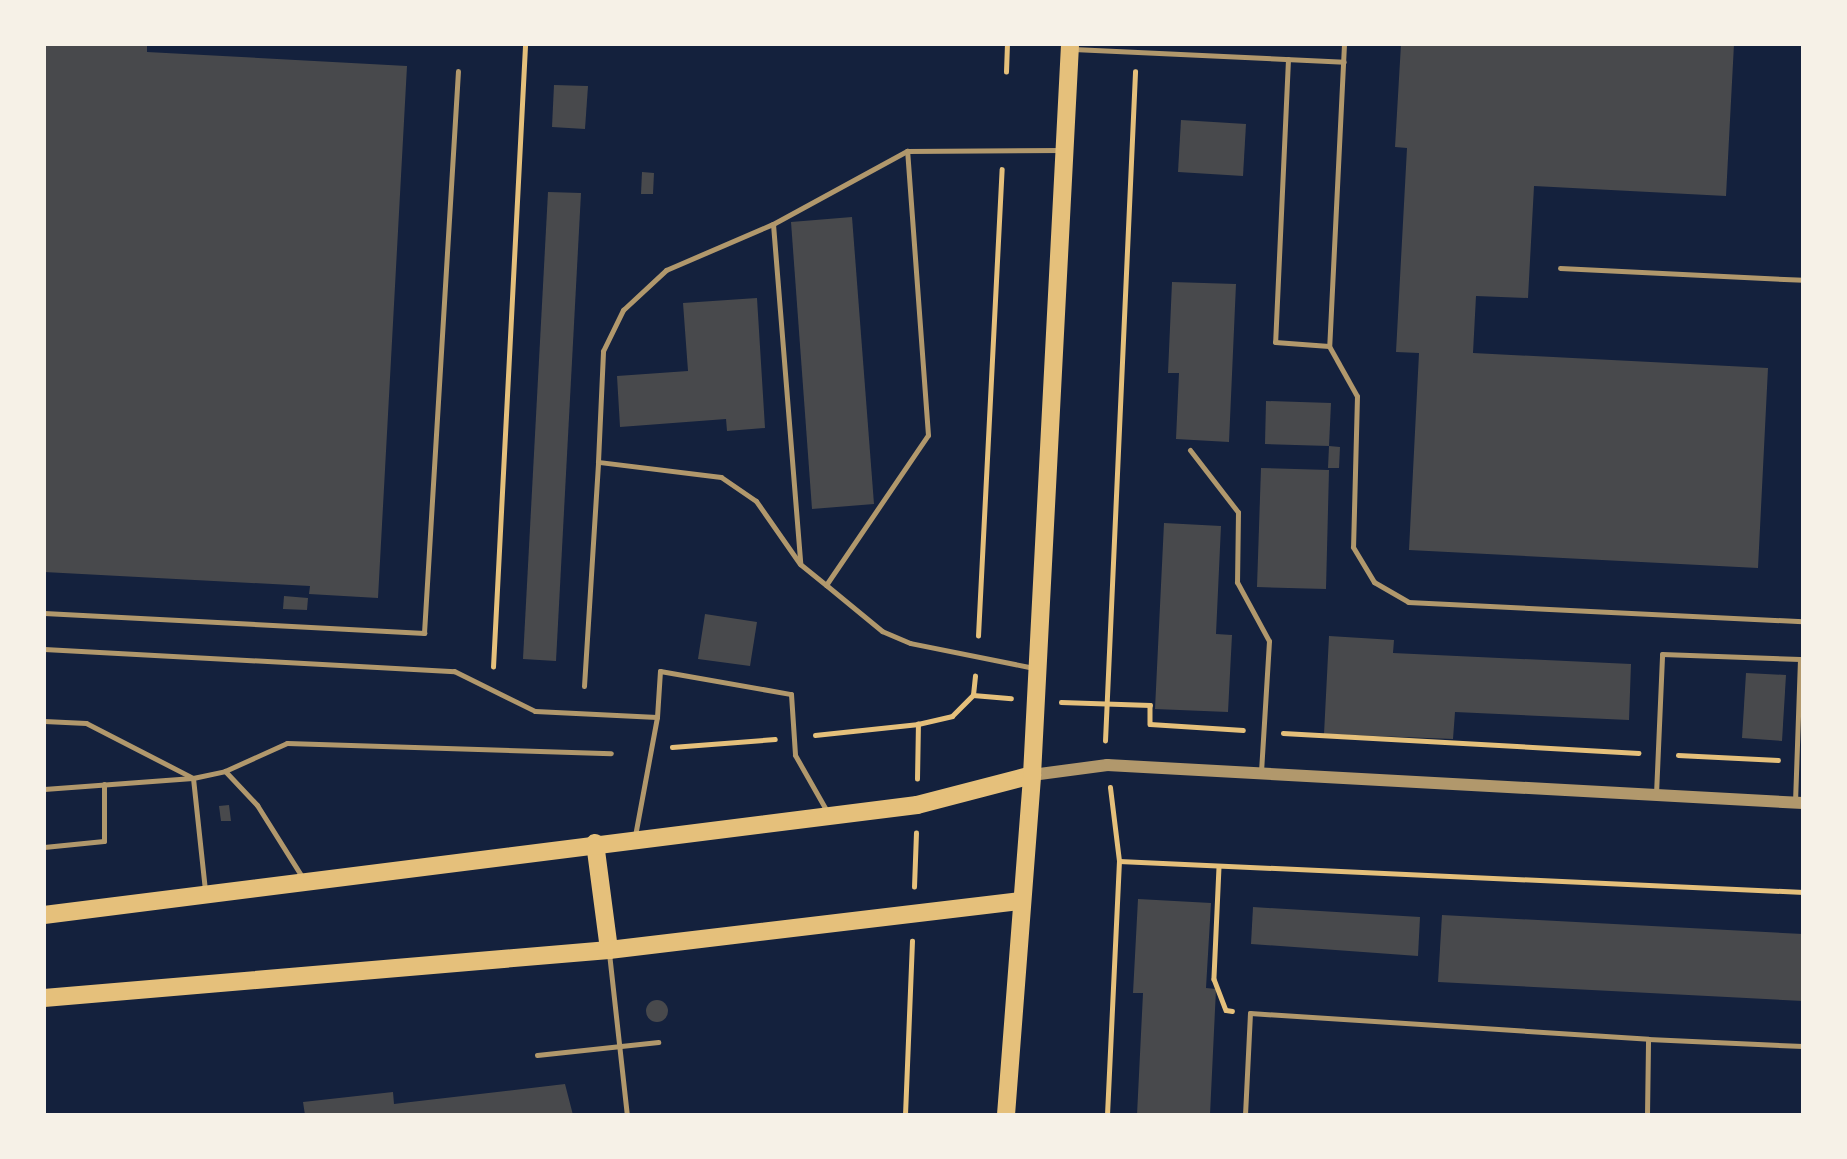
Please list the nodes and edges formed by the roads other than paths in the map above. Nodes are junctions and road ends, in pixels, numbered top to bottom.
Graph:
1 (1344, 44) edge
2 (1070, 46) edge
3 (1288, 60) junction
4 (1344, 62) junction
5 (458, 71) dead end
6 (1065, 150) junction
7 (907, 151) junction
8 (773, 224) junction
9 (1560, 268) dead end
10 (1803, 280) edge
11 (1329, 346) junction
12 (1190, 450) dead end
13 (598, 462) junction
14 (800, 564) junction
15 (826, 585) junction
16 (44, 613) edge
17 (1803, 621) edge
18 (44, 649) edge
19 (1038, 669) junction
20 (584, 686) dead end
21 (657, 717) junction
22 (44, 721) edge
23 (611, 753) dead end
24 (226, 771) junction
25 (1261, 771) junction
26 (1032, 775) junction
27 (193, 778) junction
28 (104, 784) junction
29 (44, 789) edge
30 (1656, 794) junction
31 (1799, 803) edge
32 (830, 816) junction
33 (635, 839) junction
34 (595, 843) junction
35 (44, 847) edge
36 (304, 880) junction
37 (205, 892) junction
38 (1020, 901) junction
39 (44, 915) edge
40 (609, 950) junction
41 (44, 998) edge
42 (1648, 1039) junction
43 (658, 1042) dead end
44 (620, 1046) junction
45 (1803, 1046) edge
46 (537, 1055) dead end
47 (627, 1115) edge
48 (1006, 1115) edge
49 (1245, 1115) edge
50 (1647, 1115) edge

1 - 4 lane
2 - 3 lane
2 - 6 main road
3 - 4 lane
3 - 11 lane
4 - 11 lane
5 - 16 lane
6 - 7 lane
6 - 19 main road
7 - 8 lane
7 - 15 lane
8 - 13 lane
8 - 14 lane
9 - 10 lane
11 - 17 lane
12 - 25 lane
13 - 14 lane
13 - 20 lane
14 - 15 lane
15 - 19 lane
18 - 21 lane
19 - 26 main road
21 - 32 lane
21 - 33 lane
22 - 27 lane
23 - 24 lane
24 - 27 lane
24 - 36 lane
25 - 26 street
25 - 30 street
26 - 32 main road
26 - 38 main road
27 - 28 lane
27 - 37 lane
28 - 29 lane
28 - 35 lane
30 - 31 street
30 - 31 lane
32 - 33 main road
33 - 34 main road
34 - 36 main road
34 - 40 main road
36 - 37 main road
37 - 39 main road
38 - 40 main road
38 - 48 main road
40 - 41 main road
40 - 44 lane
42 - 45 lane
42 - 49 lane
42 - 50 lane
43 - 44 lane
44 - 46 lane
44 - 47 lane

